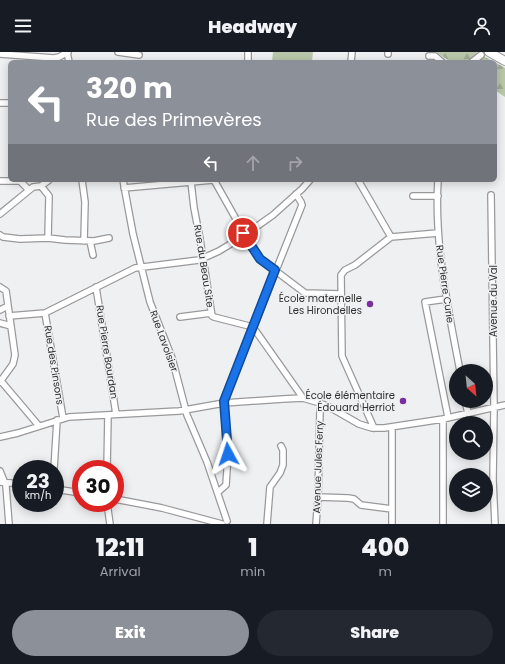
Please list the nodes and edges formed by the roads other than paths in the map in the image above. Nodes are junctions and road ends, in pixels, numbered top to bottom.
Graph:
1 (68, 52) edge
2 (118, 52) edge
3 (0, 54) edge
4 (140, 54) edge
5 (485, 54) edge
6 (429, 56) dead end
7 (440, 60) edge
8 (475, 60) edge
9 (505, 61) edge
10 (21, 182) edge
11 (46, 182) edge
12 (82, 182) edge
13 (123, 182) edge
14 (191, 182) joint
15 (214, 182) edge
16 (308, 182) edge
17 (359, 182) edge
18 (438, 182) edge
19 (41, 186) junction
20 (124, 188) junction
21 (28, 190) junction
22 (296, 194) junction
23 (491, 195) dead end
24 (413, 196) dead end
25 (438, 196) junction
26 (0, 214) edge
27 (438, 233) junction
28 (0, 235) edge
29 (244, 235) junction
30 (391, 237) junction
31 (48, 238) junction
32 (109, 238) dead end
33 (87, 241) junction
34 (93, 255) dead end
35 (203, 258) junction
36 (141, 267) junction
37 (275, 270) junction
38 (0, 287) edge
39 (96, 289) junction
40 (341, 294) junction
41 (446, 299) junction
42 (8, 306) junction
43 (0, 310) edge
44 (45, 313) junction
45 (211, 313) junction
46 (9, 316) junction
47 (180, 317) dead end
48 (0, 323) edge
49 (11, 326) junction
50 (253, 327) junction
51 (459, 364) edge
52 (1, 382) edge
53 (303, 398) junction
54 (224, 403) junction
55 (505, 404) edge
56 (494, 407) junction
57 (467, 408) edge
58 (185, 410) junction
59 (320, 410) dead end
60 (468, 413) junction
61 (108, 414) junction
62 (116, 414) junction
63 (445, 418) junction
64 (60, 419) junction
65 (39, 426) junction
66 (374, 428) junction
67 (392, 428) junction
68 (0, 437) edge
69 (281, 446) dead end
70 (55, 460) edge
71 (107, 460) edge
72 (0, 470) edge
73 (2, 482) edge
74 (12, 483) edge
75 (218, 492) junction
76 (318, 497) junction
77 (124, 501) edge
78 (392, 509) junction
79 (108, 512) edge
80 (225, 523) edge
81 (9, 524) edge
82 (110, 524) edge
83 (267, 524) edge
84 (316, 524) edge
85 (392, 524) edge
86 (443, 524) edge
87 (495, 524) edge

1 - 3 street
2 - 4 street
5 - 8 street
5 - 9 highway
6 - 7 street
10 - 21 street
11 - 19 street
12 - 33 street
13 - 20 street, Rue Lavoisier
14 - 20 street
14 - 35 street, Rue du Beau Site
15 - 29 street
16 - 22 street
17 - 30 street
18 - 25 street, Rue Pierre Curie
19 - 21 street
19 - 31 street
20 - 36 street, Rue Lavoisier
21 - 26 street
22 - 29 street
22 - 37 street
23 - 56 street, Avenue du Val
24 - 25 street
25 - 27 street, Rue Pierre Curie
27 - 30 street
27 - 41 street, Rue Pierre Curie
28 - 31 street
29 - 35 street
29 - 37 street
30 - 40 street
31 - 33 street
32 - 33 street
33 - 34 street
35 - 36 street
35 - 45 street, Rue du Beau Site
36 - 39 street
36 - 58 street, Rue Lavoisier
37 - 40 street
37 - 50 street
38 - 42 street
39 - 44 street
39 - 62 street, Rue Pierre Bourdan
40 - 66 street
41 - 51 street, Rue Pierre Curie
41 - 63 street
42 - 43 street
42 - 46 street
44 - 46 street
44 - 64 street, Rue des Pinsons
45 - 47 street
45 - 50 street, Rue du Beau Site
46 - 49 street
48 - 49 street
49 - 52 street
50 - 53 street
50 - 54 street
52 - 65 street
53 - 54 street
53 - 66 street
54 - 58 street
54 - 75 street
55 - 56 street
56 - 60 street
56 - 87 street, Avenue du Val
57 - 60 street
58 - 62 street
58 - 75 street, Rue Lavoisier
59 - 76 street, Avenue Jules Ferry
60 - 63 street
61 - 62 street
61 - 64 street
61 - 71 street
63 - 67 street
63 - 86 street
64 - 65 street
64 - 70 street, Rue des Pinsons
65 - 68 street
66 - 67 street
67 - 78 street
69 - 83 street
72 - 73 street
73 - 74 street
73 - 81 street
75 - 80 street, Rue Lavoisier
76 - 78 street
76 - 84 street, Avenue Jules Ferry
77 - 80 street
78 - 85 street
79 - 82 street

